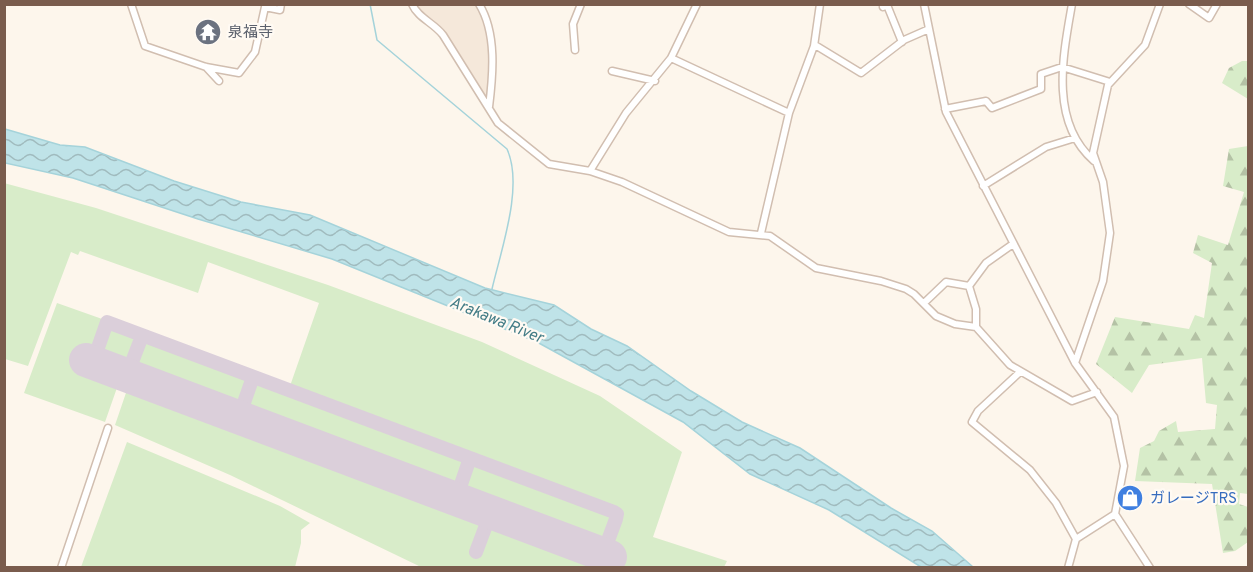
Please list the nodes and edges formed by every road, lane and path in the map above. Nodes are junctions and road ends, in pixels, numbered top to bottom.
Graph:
1 (131, 4) edge
2 (281, 4) edge
3 (412, 4) edge
4 (479, 4) edge
5 (580, 4) edge
6 (697, 4) edge
7 (820, 4) edge
8 (924, 4) edge
9 (1072, 4) edge
10 (1161, 4) edge
11 (1189, 4) edge
12 (1217, 4) edge
13 (883, 7) dead end
14 (929, 29) junction
15 (902, 42) junction
16 (814, 45) junction
17 (575, 50) dead end
18 (671, 58) junction
19 (206, 67) junction
20 (1062, 68) junction
21 (612, 71) dead end
22 (219, 81) dead end
23 (655, 81) junction
24 (1110, 82) junction
25 (489, 108) junction
26 (945, 109) junction
27 (789, 113) junction
28 (1076, 138) junction
29 (1094, 161) junction
30 (590, 171) junction
31 (983, 186) junction
32 (760, 233) junction
33 (1013, 244) junction
34 (969, 286) junction
35 (924, 303) junction
36 (976, 327) junction
37 (1075, 363) junction
38 (1020, 372) junction
39 (1097, 392) junction
40 (108, 428) dead end
41 (1115, 514) junction
42 (1076, 539) junction
43 (61, 567) edge
44 (1068, 567) edge
45 (1150, 567) edge

1 - 19 street
2 - 19 street
3 - 25 street
4 - 25 street
5 - 17 street
6 - 18 street
7 - 16 street
8 - 14 street
9 - 20 street
10 - 24 street
11 - 12 street
13 - 15 street
14 - 15 street
14 - 26 street
15 - 16 street
16 - 27 street
18 - 23 street
18 - 27 street
19 - 22 street
20 - 24 street
20 - 26 street
20 - 28 street
21 - 23 street
23 - 30 street
24 - 29 street
25 - 30 street
26 - 31 street
27 - 32 street
28 - 29 street
28 - 31 street
29 - 37 street
30 - 32 street
31 - 33 street
32 - 35 street
33 - 34 street
33 - 37 street
34 - 35 street
34 - 36 street
35 - 36 street
36 - 38 street
37 - 39 street
38 - 39 street
38 - 42 street
39 - 41 street
40 - 43 street
41 - 42 street
41 - 45 street
42 - 44 street

